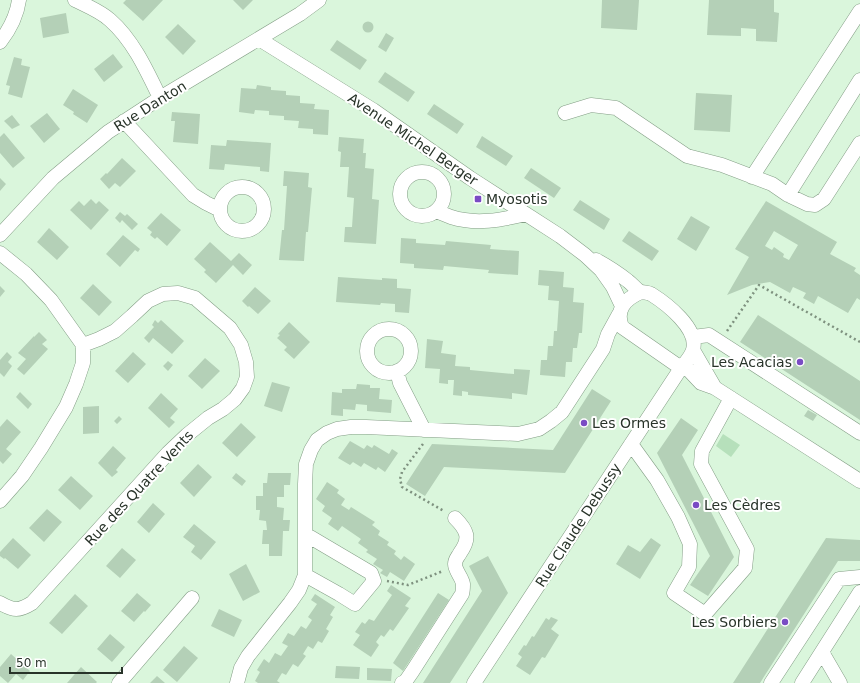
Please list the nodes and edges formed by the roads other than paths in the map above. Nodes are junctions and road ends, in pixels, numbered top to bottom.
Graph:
1 (19, 0) edge
2 (75, 0) edge
3 (319, 0) edge
4 (860, 11) edge
5 (258, 39) junction
6 (0, 42) edge
7 (860, 80) edge
8 (160, 98) junction
9 (565, 113) dead end
10 (124, 121) junction
11 (860, 144) edge
12 (752, 177) junction
13 (788, 194) junction
14 (220, 210) dead end
15 (436, 211) dead end
16 (526, 214) junction
17 (0, 235) edge
18 (0, 253) edge
19 (585, 255) junction
20 (641, 292) junction
21 (621, 310) junction
22 (630, 333) junction
23 (693, 343) junction
24 (83, 345) junction
25 (603, 349) junction
26 (682, 366) junction
27 (397, 371) dead end
28 (715, 388) junction
29 (731, 398) junction
30 (429, 430) junction
31 (860, 433) edge
32 (631, 444) junction
33 (860, 481) edge
34 (0, 502) edge
35 (455, 518) road end
36 (305, 534) junction
37 (304, 575) junction
38 (860, 577) edge
39 (860, 592) edge
40 (192, 598) dead end
41 (0, 602) edge
42 (822, 652) junction
43 (119, 683) edge
44 (237, 683) edge
45 (402, 683) edge
46 (474, 683) edge
47 (771, 683) edge
48 (802, 683) edge
49 (840, 683) edge

1 - 6 street
2 - 8 street
3 - 5 street, Rue Danton
4 - 12 street
5 - 8 street, Rue Danton
5 - 16 street, Avenue Michel Berger
7 - 13 street
8 - 10 street, Rue Danton
9 - 12 street
10 - 14 street
10 - 17 street, Rue Danton
11 - 13 street
12 - 13 street
15 - 16 street
16 - 19 street, Avenue Michel Berger
18 - 24 street
19 - 20 street, Avenue Michel Berger
19 - 21 street, Avenue Michel Berger
20 - 21 street
20 - 23 street, Avenue Michel Berger
21 - 22 street, Avenue Michel Berger
21 - 25 street
22 - 25 street
22 - 26 street, Avenue Michel Berger
23 - 26 street
23 - 28 street, Avenue Michel Berger
23 - 31 street
24 - 34 street
24 - 41 street, Rue des Quatre Vents
25 - 30 street
26 - 28 street, Avenue Michel Berger
26 - 32 street, Rue Claude Debussy
27 - 30 street
28 - 29 street, Avenue Michel Berger
29 - 32 street
29 - 33 street, Avenue Michel Berger
30 - 36 street
32 - 46 street, Rue Claude Debussy
35 - 45 street
36 - 37 street
36 - 37 street
37 - 44 street
38 - 47 street
39 - 42 street
40 - 43 street
42 - 48 street
42 - 49 street

